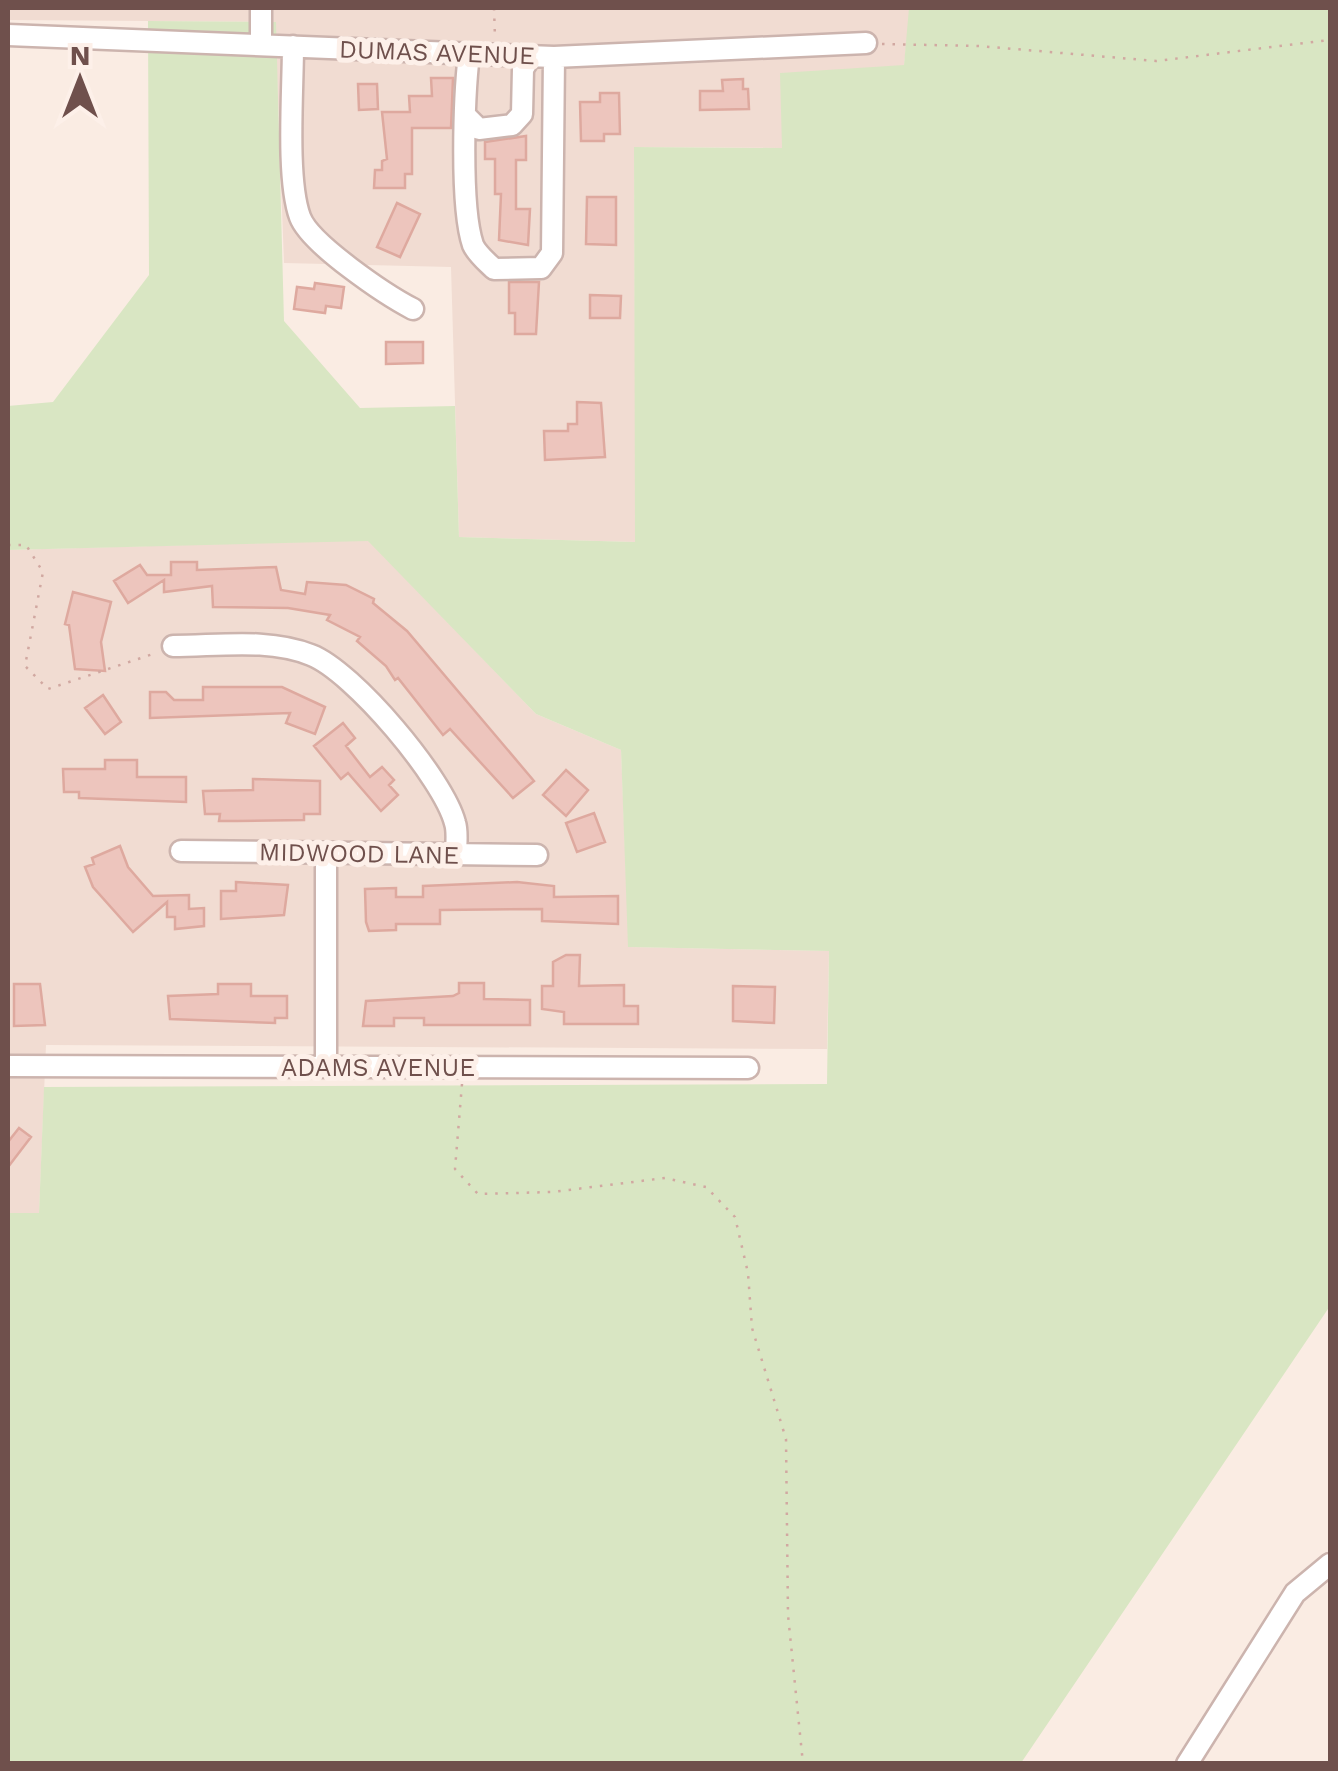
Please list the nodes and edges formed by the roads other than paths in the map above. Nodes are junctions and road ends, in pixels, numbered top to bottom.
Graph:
1 (261, 8) edge
2 (8, 35) edge
3 (866, 43) road end
4 (261, 45) junction
5 (293, 46) junction
6 (468, 54) junction
7 (530, 56) junction
8 (554, 57) junction
9 (466, 117) junction
10 (413, 309) dead end
11 (173, 646) road end
12 (181, 851) dead end
13 (326, 852) junction
14 (456, 854) junction
15 (537, 854) dead end
16 (8, 1066) edge
17 (326, 1068) junction
18 (748, 1068) dead end
19 (1330, 1564) edge
20 (1187, 1764) edge

1 - 4 street
2 - 4 street, DUMAS AVENUE
3 - 8 street, DUMAS AVENUE
4 - 5 street, DUMAS AVENUE
5 - 6 street, DUMAS AVENUE
5 - 10 street
6 - 7 street, DUMAS AVENUE
6 - 9 street
7 - 8 street, DUMAS AVENUE
7 - 9 street
8 - 9 street
11 - 14 street
12 - 13 street, MIDWOOD LANE
13 - 14 street, MIDWOOD LANE
13 - 17 street
14 - 15 street, MIDWOOD LANE
16 - 17 street, ADAMS AVENUE
17 - 18 street, ADAMS AVENUE
19 - 20 street

